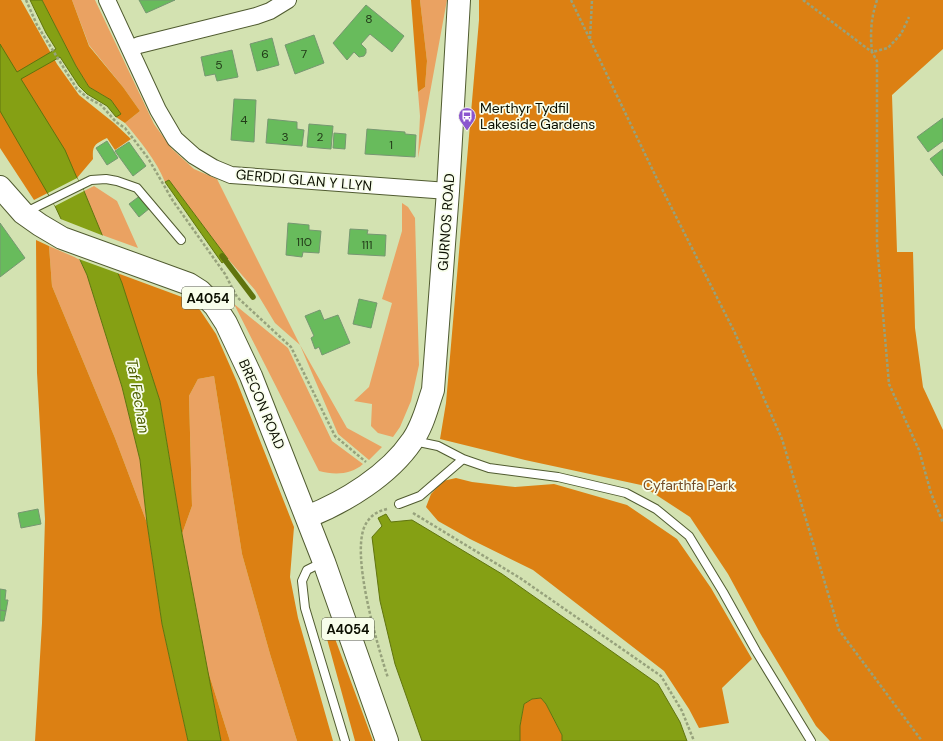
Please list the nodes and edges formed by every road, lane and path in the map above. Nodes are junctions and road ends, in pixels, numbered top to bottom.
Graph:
1 (26, 0) edge
2 (107, 0) edge
3 (288, 0) edge
4 (459, 0) edge
5 (571, 0) edge
6 (592, 0) edge
7 (803, 0) edge
8 (878, 0) edge
9 (909, 17) dead end
10 (590, 40) junction
11 (130, 49) junction
12 (872, 52) junction
13 (0, 187) edge
14 (448, 191) junction
15 (23, 213) junction
16 (181, 240) dead end
17 (413, 440) junction
18 (463, 458) junction
19 (378, 476) junction
20 (399, 504) junction
21 (307, 517) junction
22 (943, 523) edge
23 (324, 562) junction
24 (389, 681) dead end
25 (345, 741) edge
26 (387, 741) edge
27 (694, 741) edge
28 (811, 741) edge
29 (922, 741) edge

1 - 19 path
2 - 11 street, GERDDI GLAN Y LLYN
3 - 11 street
4 - 14 main road, GURNOS ROAD
5 - 10 path
6 - 10 path
7 - 12 path
8 - 12 path
9 - 12 path
10 - 29 path
11 - 14 street, GERDDI GLAN Y LLYN
12 - 22 path
13 - 15 main road, BRECON ROAD / A4054
14 - 17 main road, GURNOS ROAD
15 - 16 lane
15 - 21 main road, BRECON ROAD / A4054
17 - 18 lane
17 - 19 main road, GURNOS ROAD
18 - 20 lane
18 - 28 lane
19 - 21 main road, GURNOS ROAD
20 - 24 path
20 - 27 path
21 - 23 main road, BRECON ROAD / A4054
23 - 25 lane
23 - 26 main road, BRECON ROAD / A4054

